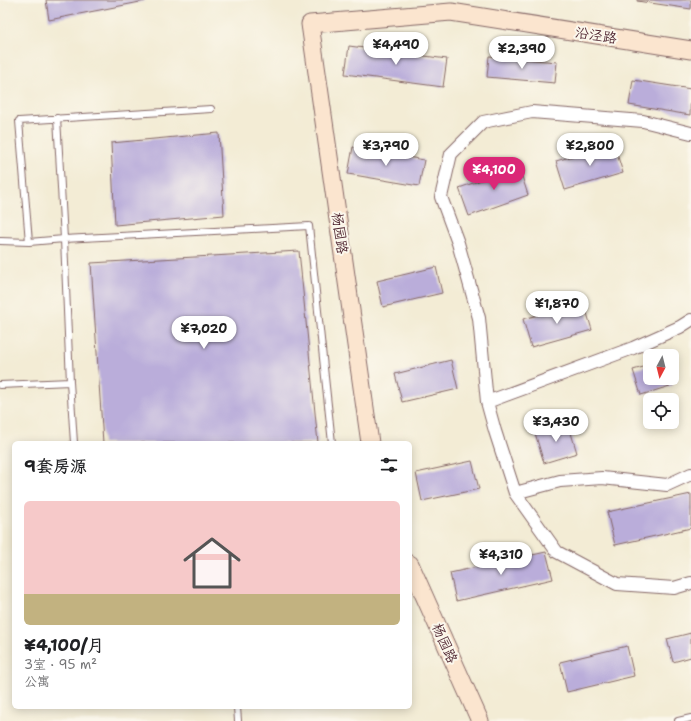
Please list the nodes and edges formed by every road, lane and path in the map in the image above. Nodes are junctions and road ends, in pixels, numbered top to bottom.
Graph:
1 (310, 24) joint
2 (691, 50) edge
3 (211, 109) dead end
4 (57, 118) junction
5 (691, 133) edge
6 (64, 239) junction
7 (0, 241) edge
8 (29, 242) junction
9 (691, 320) edge
10 (70, 382) junction
11 (0, 385) edge
12 (487, 402) junction
13 (74, 441) edge
14 (332, 441) edge
15 (370, 441) edge
16 (691, 474) edge
17 (515, 493) junction
18 (412, 568) edge
19 (691, 583) edge
20 (237, 709) edge
21 (691, 718) edge
22 (238, 721) edge
23 (480, 721) edge
24 (678, 721) edge

1 - 2 street, 沿泾路
1 - 15 street, 杨园路
3 - 4 lane
4 - 6 lane
4 - 8 lane
5 - 12 street
6 - 8 lane
6 - 10 lane
6 - 14 lane
7 - 8 lane
9 - 12 street
10 - 11 lane
10 - 13 lane
12 - 17 street
16 - 17 street
17 - 19 street
18 - 23 street, 杨园路
20 - 22 lane
21 - 24 lane

